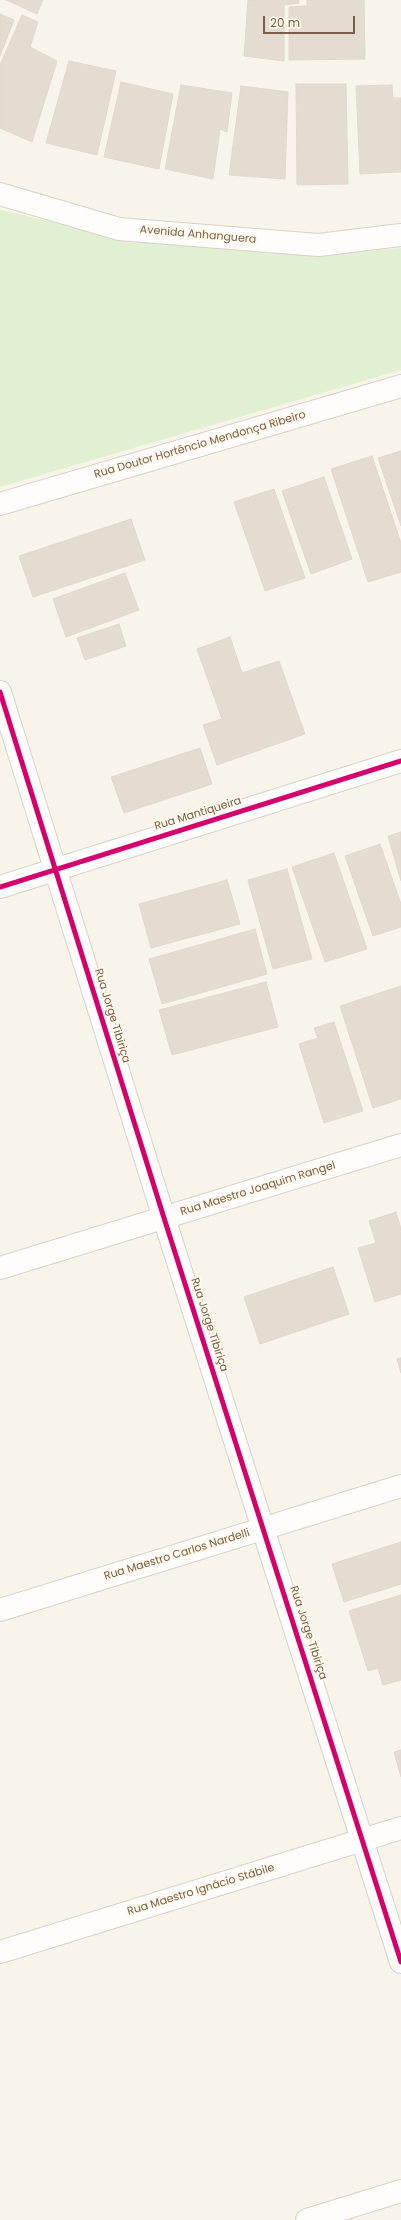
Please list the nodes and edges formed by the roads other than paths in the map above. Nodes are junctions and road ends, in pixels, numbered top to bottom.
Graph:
1 (0, 194) edge
2 (401, 235) edge
3 (401, 386) edge
4 (0, 504) edge
5 (0, 692) edge
6 (401, 761) edge
7 (56, 870) junction
8 (0, 887) edge
9 (401, 1145) edge
10 (164, 1218) junction
11 (0, 1268) edge
12 (401, 1486) edge
13 (264, 1528) junction
14 (0, 1610) edge
15 (401, 1828) edge
16 (363, 1840) junction
17 (0, 1952) edge
18 (401, 1962) edge
19 (401, 2190) edge
20 (307, 2220) edge

1 - 2 street, Avenida Anhanguera
3 - 4 street, Rua Doutor Hortêncio Mendonça Ribeiro
5 - 7 street, Rua Jorge Tibiriça
6 - 7 street, Rua Mantiqueira
7 - 8 street, Rua Mantiqueira
7 - 10 street, Rua Jorge Tibiriça
9 - 10 street, Rua Maestro Joaquim Rangel
10 - 11 street, Rua Maestro Joaquim Rangel
10 - 13 street, Rua Jorge Tibiriça
12 - 13 street, Rua Maestro Carlos Nardelli
13 - 14 street, Rua Maestro Carlos Nardelli
13 - 16 street, Rua Jorge Tibiriça
15 - 16 street, Rua Maestro Ignácio Stábile
16 - 17 street, Rua Maestro Ignácio Stábile
16 - 18 street, Rua Jorge Tibiriça
19 - 20 street

